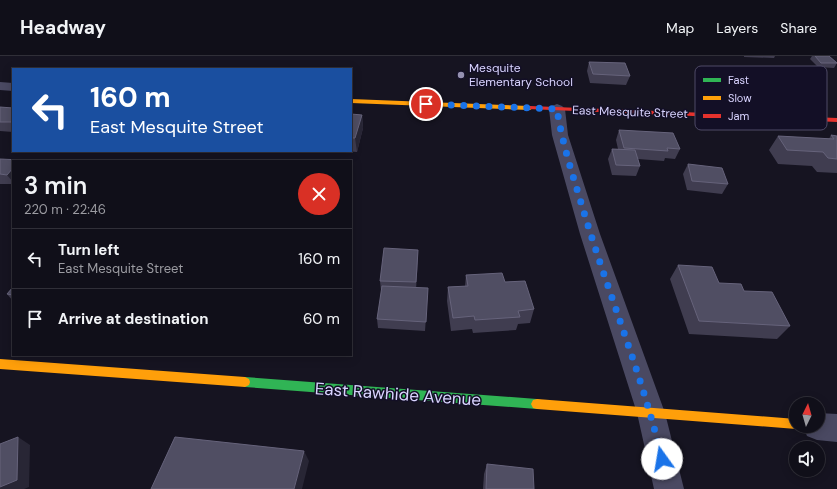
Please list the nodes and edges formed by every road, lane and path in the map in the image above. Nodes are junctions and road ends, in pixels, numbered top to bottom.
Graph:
1 (0, 86) edge
2 (12, 87) edge
3 (352, 100) edge
4 (557, 109) junction
5 (695, 114) edge
6 (827, 120) edge
7 (837, 120) edge
8 (0, 364) edge
9 (651, 413) junction
10 (789, 423) edge
11 (825, 427) edge
12 (837, 428) edge
13 (669, 489) edge

1 - 2 street
3 - 4 street, East Mesquite Street
4 - 5 street, East Mesquite Street
4 - 9 street
6 - 7 street, East Mesquite Street
8 - 9 street, East Rawhide Avenue
9 - 10 street, East Rawhide Avenue
9 - 13 street
11 - 12 street

